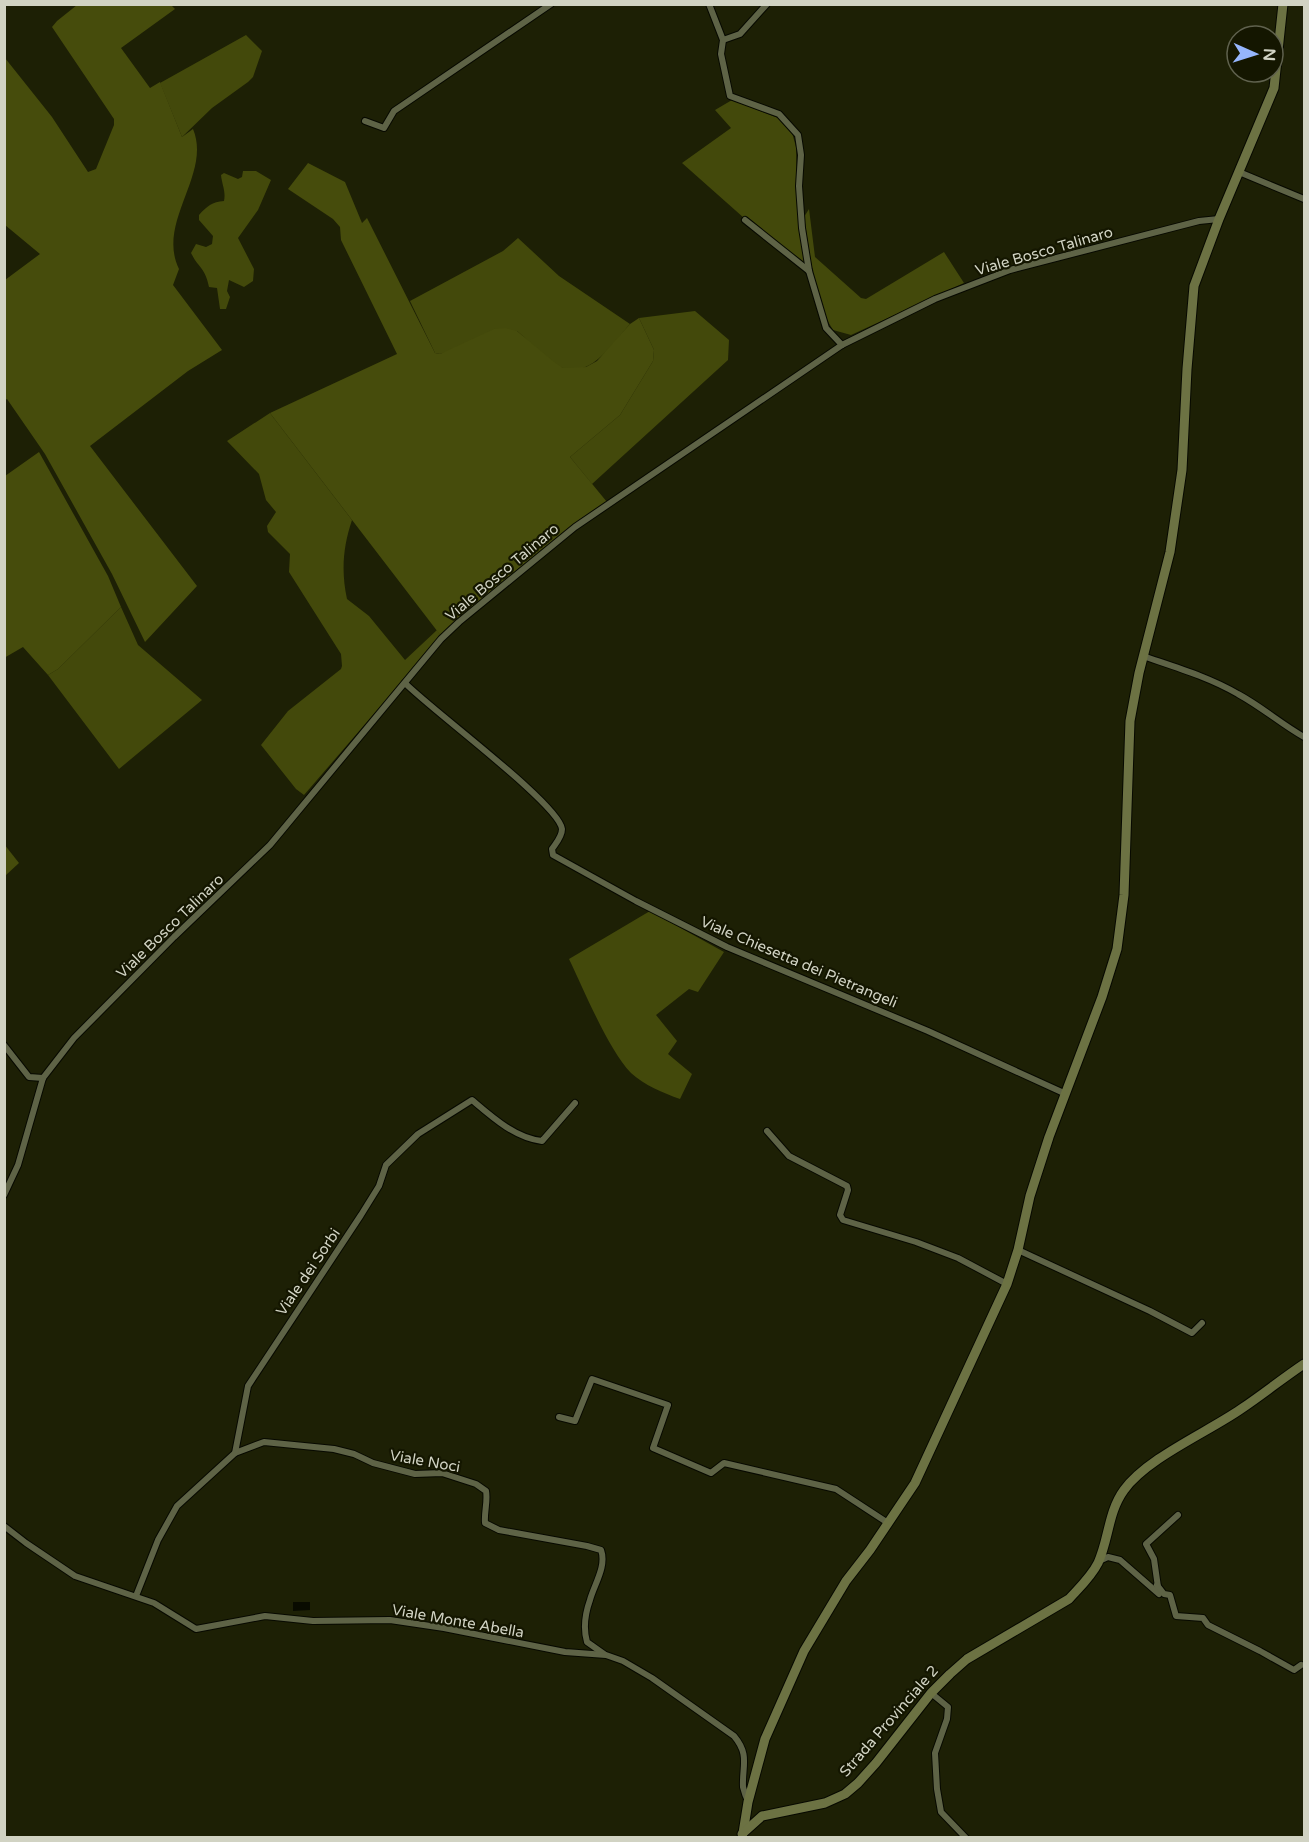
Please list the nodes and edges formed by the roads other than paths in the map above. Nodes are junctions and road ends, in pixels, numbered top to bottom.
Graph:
1 (550, 4) edge
2 (709, 4) edge
3 (767, 4) edge
4 (1283, 4) edge
5 (723, 40) junction
6 (365, 121) dead end
7 (1239, 172) junction
8 (1305, 199) edge
9 (1219, 219) junction
10 (745, 220) dead end
11 (810, 271) junction
12 (842, 345) junction
13 (1143, 656) junction
14 (405, 683) junction
15 (1305, 737) edge
16 (4, 1045) edge
17 (43, 1078) junction
18 (1066, 1094) junction
19 (575, 1102) dead end
20 (767, 1131) dead end
21 (4, 1195) edge
22 (1018, 1250) junction
23 (1007, 1284) junction
24 (1202, 1323) dead end
25 (1305, 1364) edge
26 (559, 1418) dead end
27 (235, 1453) junction
28 (1178, 1515) dead end
29 (888, 1523) junction
30 (4, 1526) edge
31 (1098, 1562) junction
32 (1157, 1586) junction
33 (136, 1596) junction
34 (606, 1655) junction
35 (1301, 1665) dead end
36 (931, 1693) junction
37 (748, 1802) junction
38 (742, 1836) edge
39 (966, 1838) edge

1 - 6 street
2 - 5 street
3 - 5 street
4 - 7 main road
5 - 11 street
7 - 8 street
7 - 9 main road
9 - 12 street, Viale Bosco Talinaro
9 - 13 main road
10 - 11 street
11 - 12 street
12 - 14 street, Viale Bosco Talinaro
13 - 15 street
13 - 18 main road
14 - 17 street, Viale Bosco Talinaro
14 - 18 street, Viale Chiesetta dei Pietrangeli
16 - 17 street
17 - 21 street, Viale Bosco Talinaro
18 - 22 main road
19 - 27 street, Viale dei Sorbi
20 - 23 street
22 - 23 main road
22 - 24 street
23 - 29 main road
25 - 31 main road, Strada Provinciale 2
26 - 29 street
27 - 33 street
27 - 34 street, Viale Noci
28 - 32 street
29 - 37 main road
30 - 33 street, Viale Monte Abella
31 - 32 street
31 - 36 main road, Strada Provinciale 2
32 - 35 street
33 - 34 street, Viale Monte Abella
34 - 37 street, Viale Monte Abella
36 - 38 main road, Strada Provinciale 2
36 - 39 street
37 - 38 main road

